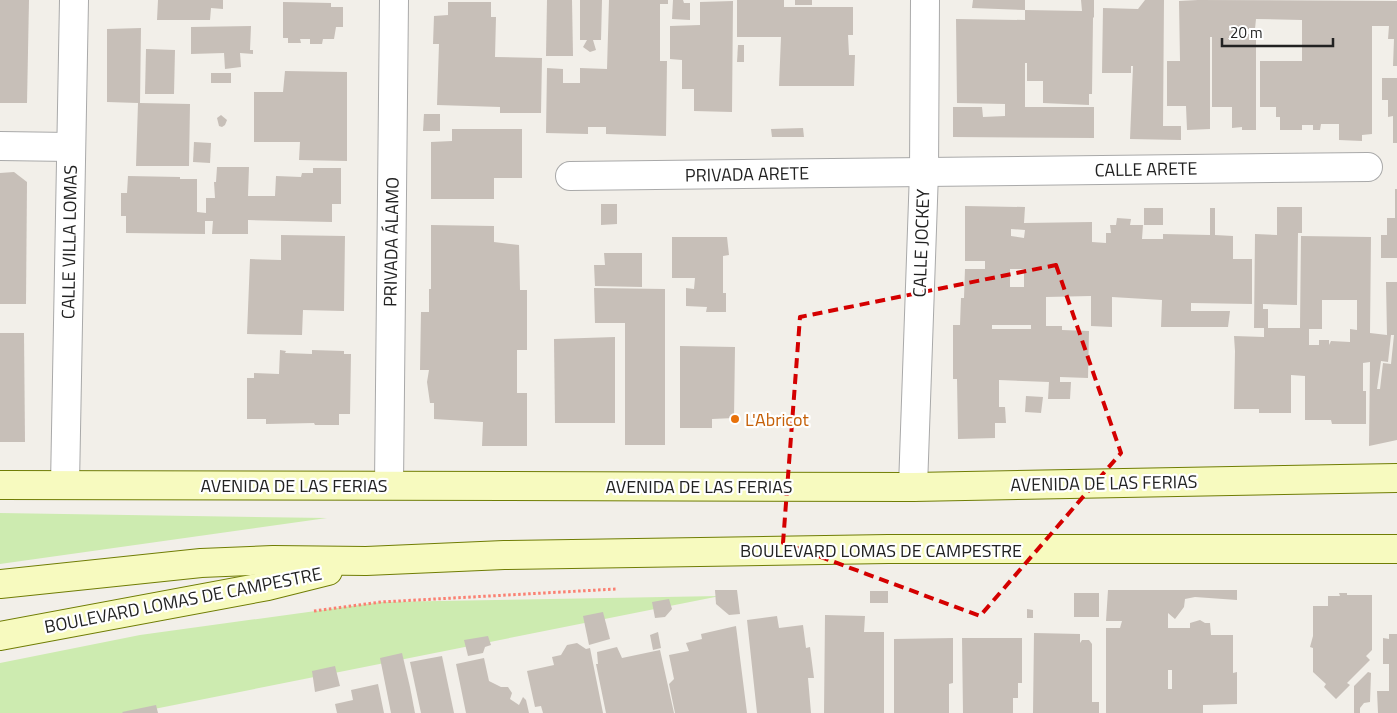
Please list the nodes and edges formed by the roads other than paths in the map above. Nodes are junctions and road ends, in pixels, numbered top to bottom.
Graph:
1 (74, 0) edge
2 (394, 0) edge
3 (925, 0) edge
4 (0, 146) edge
5 (70, 147) junction
6 (1368, 167) dead end
7 (924, 172) junction
8 (570, 176) dead end
9 (1397, 478) edge
10 (0, 485) edge
11 (65, 485) junction
12 (389, 485) junction
13 (914, 487) junction
14 (1397, 549) edge
15 (366, 562) junction
16 (0, 584) edge
17 (0, 636) edge

1 - 5 street, CALLE VILLA LOMAS
2 - 12 street, PRIVADA ÁLAMO
3 - 7 street, CALLE JOCKEY
4 - 5 street
5 - 11 street, CALLE VILLA LOMAS
6 - 7 street, CALLE ARETE
7 - 8 street, PRIVADA ARETE
7 - 13 street, CALLE JOCKEY
9 - 13 main road, AVENIDA DE LAS FERIAS
10 - 11 main road, AVENIDA DE LAS FERIAS
11 - 12 main road, AVENIDA DE LAS FERIAS
12 - 13 main road, AVENIDA DE LAS FERIAS
14 - 15 main road, BOULEVARD LOMAS DE CAMPESTRE
15 - 16 main road, BOULEVARD LOMAS DE CAMPESTRE
15 - 17 main road, BOULEVARD LOMAS DE CAMPESTRE

